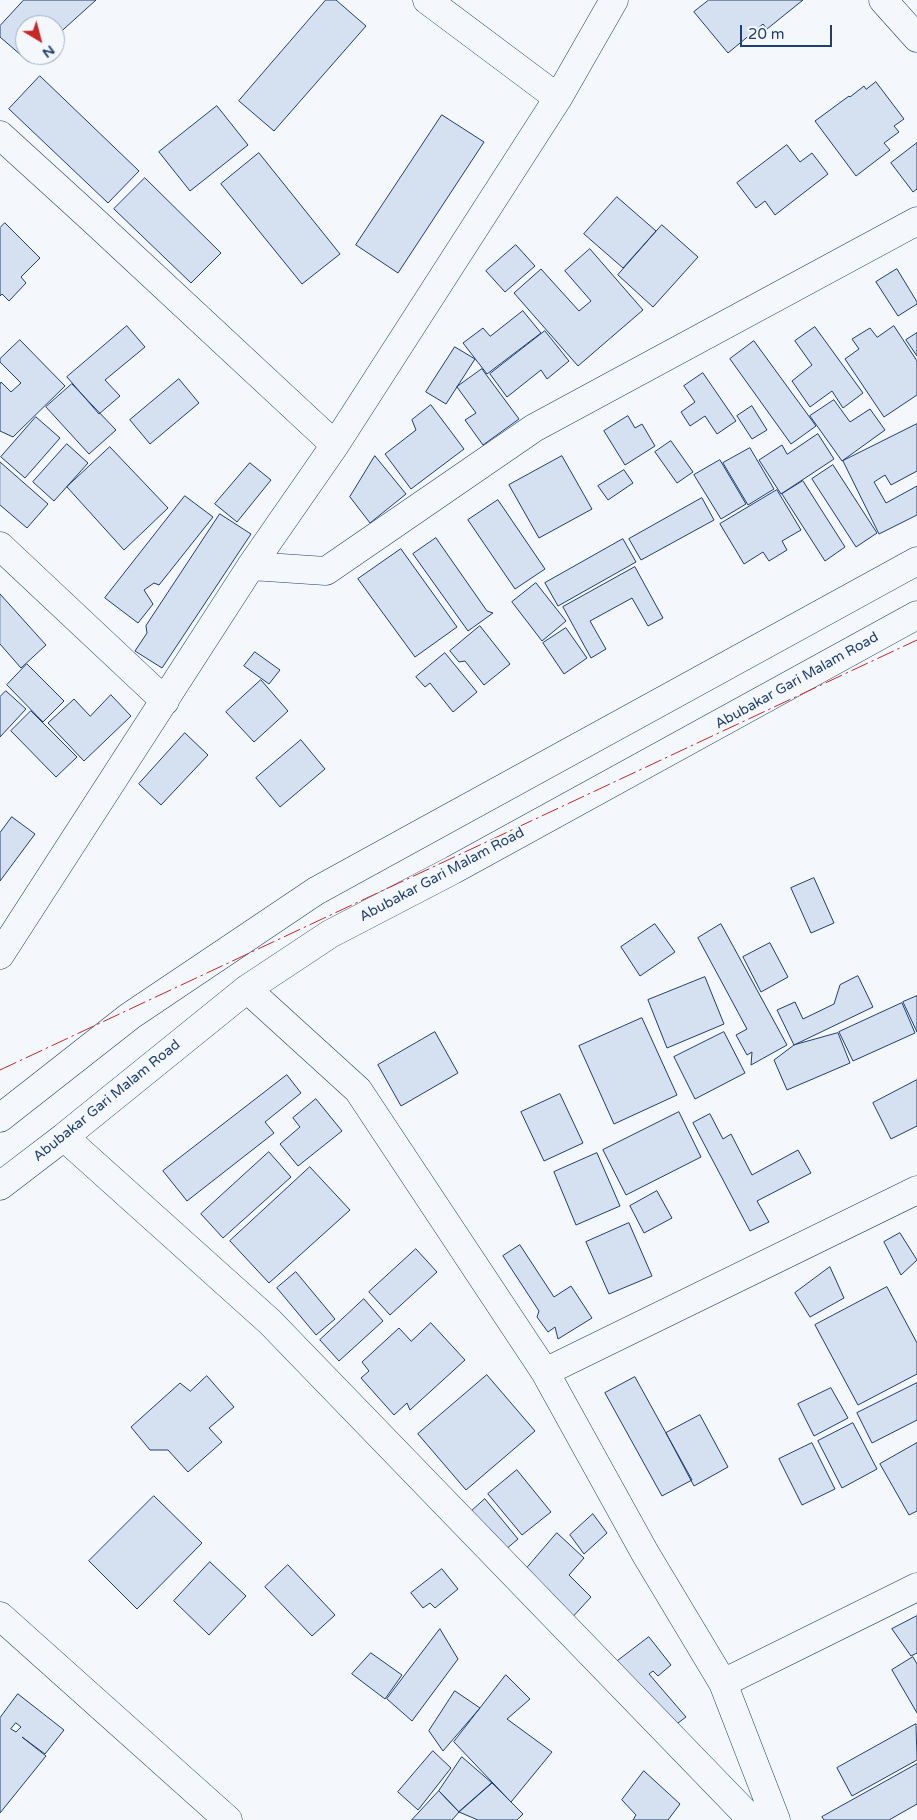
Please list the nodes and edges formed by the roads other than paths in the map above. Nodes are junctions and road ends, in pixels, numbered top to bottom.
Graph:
1 (427, 0) edge
2 (614, 0) edge
3 (883, 0) edge
4 (917, 38) edge
5 (558, 98) junction
6 (0, 135) edge
7 (917, 221) edge
8 (335, 445) junction
9 (0, 546) edge
10 (917, 561) edge
11 (251, 566) junction
12 (917, 615) edge
13 (165, 701) junction
14 (0, 955) edge
15 (247, 989) junction
16 (0, 1118) edge
17 (64, 1137) junction
18 (0, 1186) edge
19 (917, 1190) edge
20 (545, 1372) junction
21 (917, 1587) edge
22 (0, 1616) edge
23 (723, 1683) junction
24 (228, 1820) edge
25 (752, 1820) edge
26 (776, 1820) edge

1 - 5 street
2 - 5 street
3 - 4 street
5 - 8 street
6 - 8 street
7 - 11 street
8 - 11 street
9 - 13 street
10 - 16 street
11 - 13 street
12 - 15 street, Abubakar Gari Malam Road
13 - 14 street
15 - 17 street, Abubakar Gari Malam Road
15 - 20 street
17 - 18 street, Abubakar Gari Malam Road
17 - 25 street
19 - 20 street
20 - 23 street
21 - 23 street
22 - 24 street
23 - 26 street

